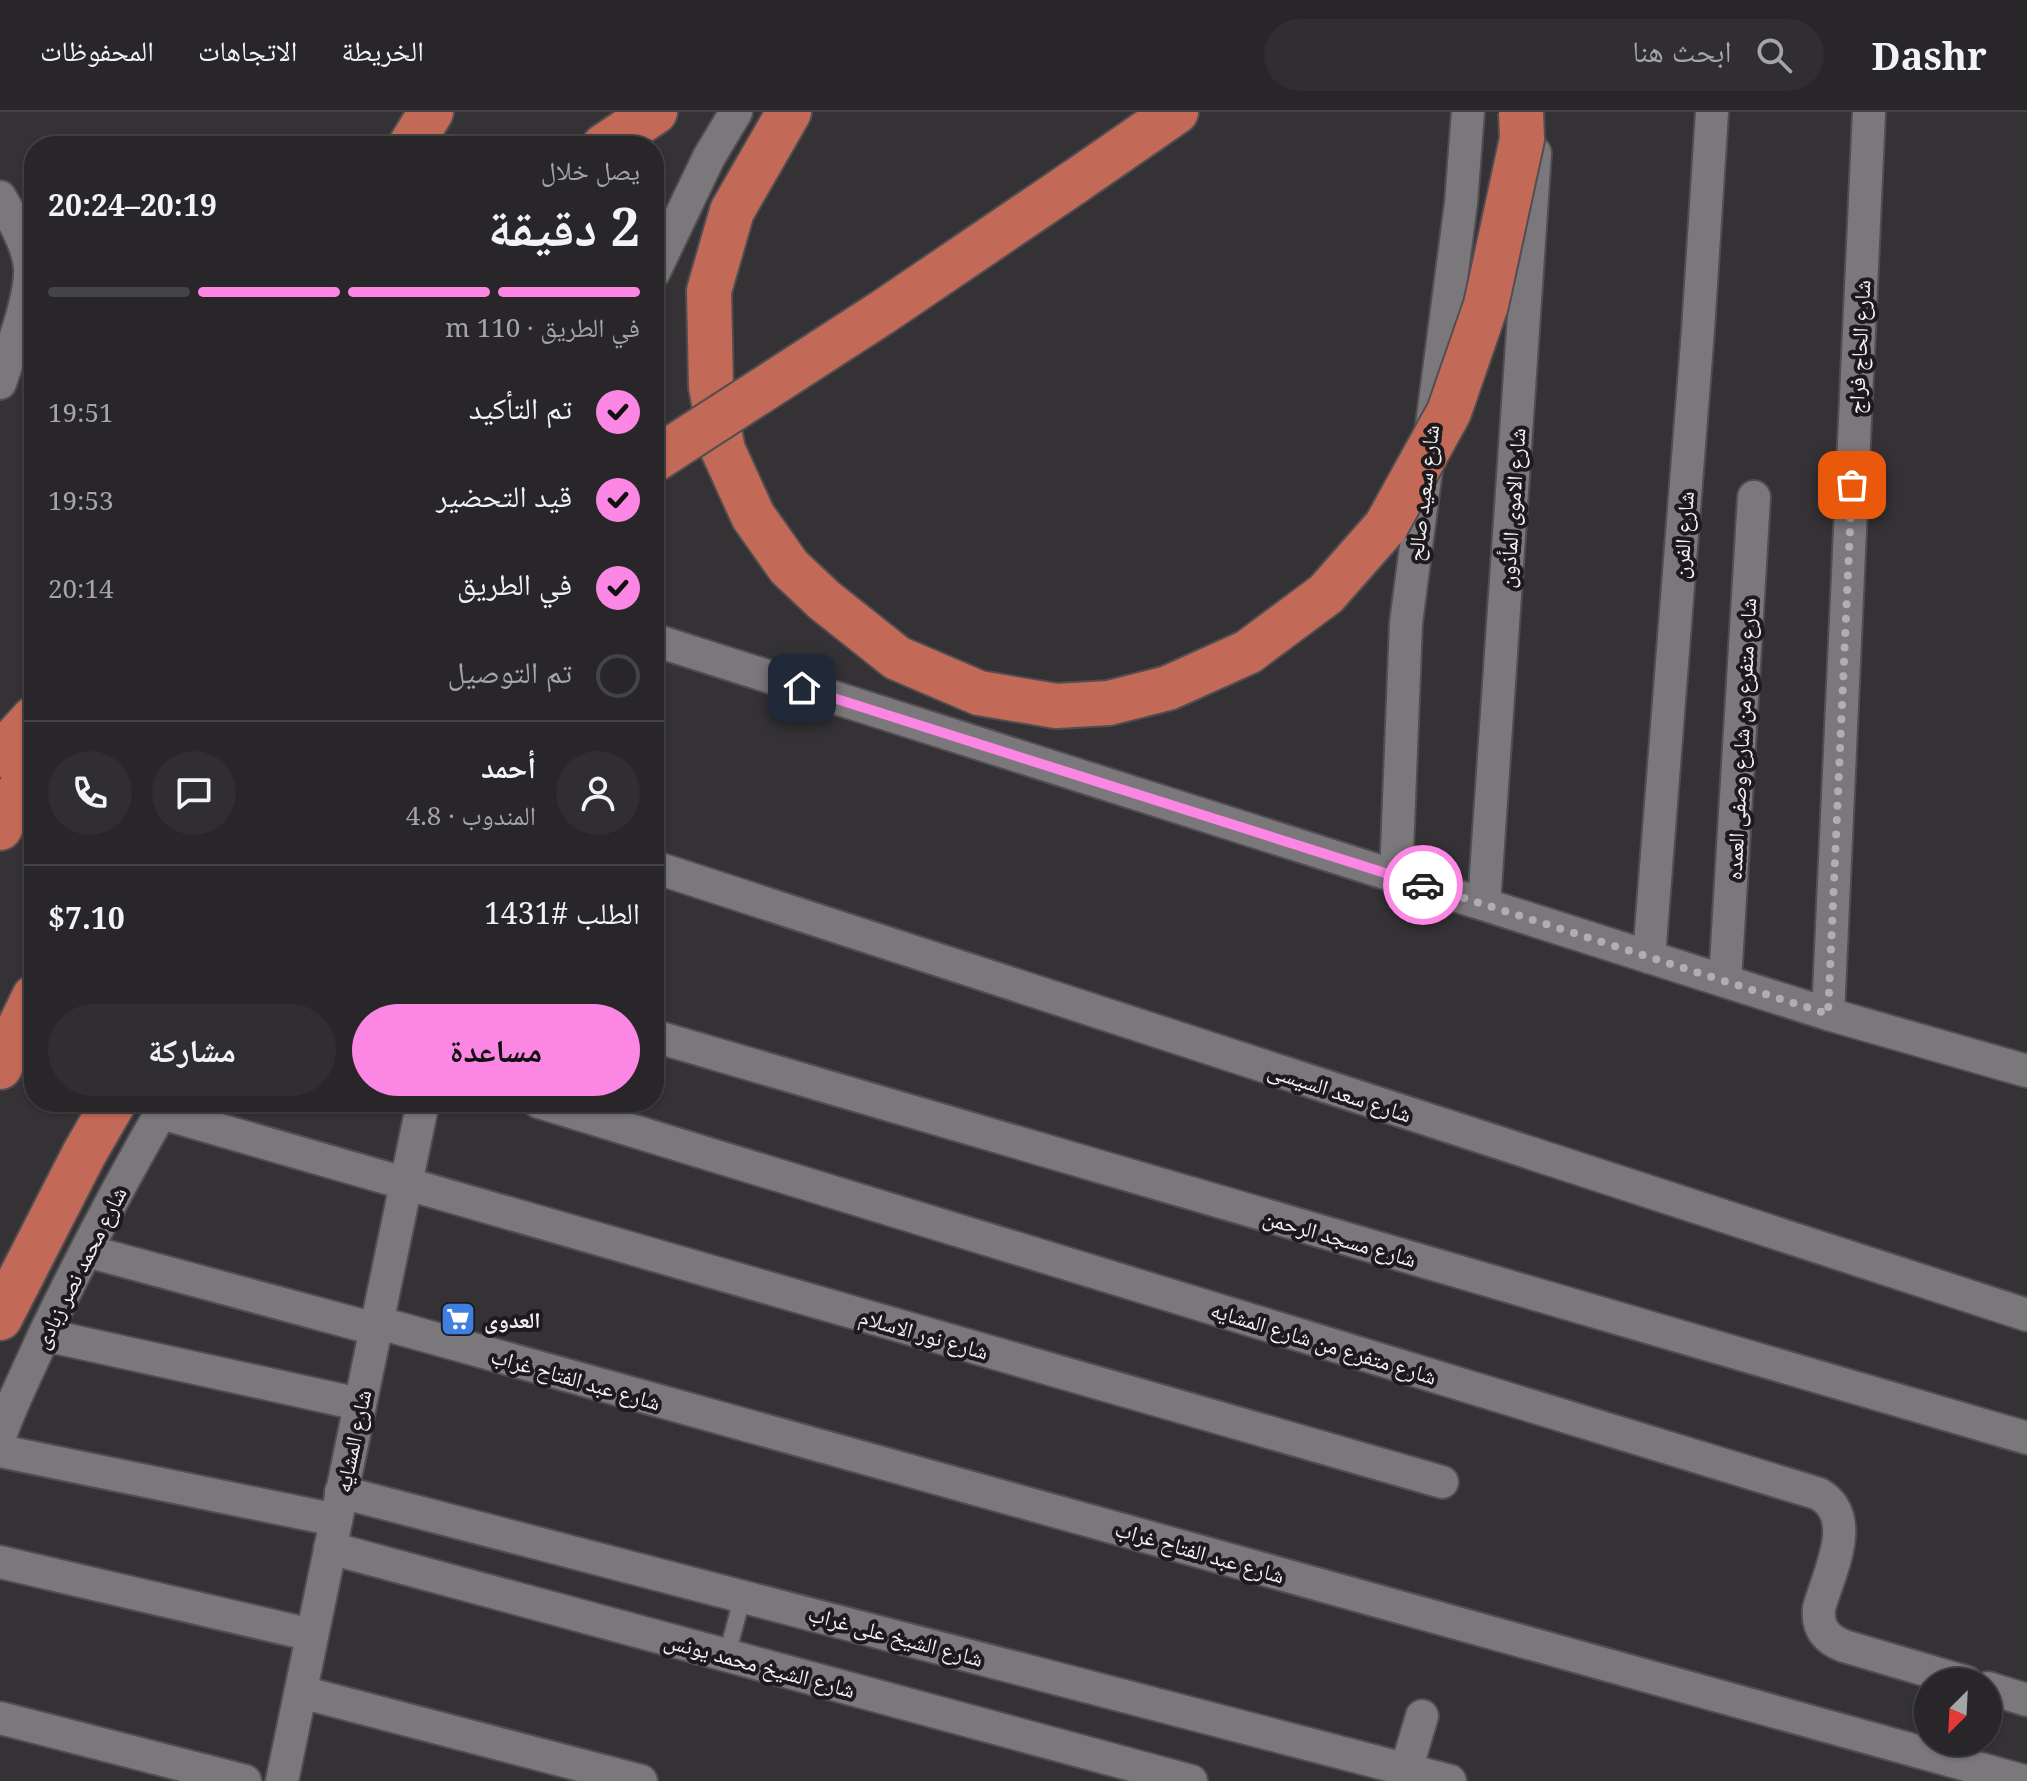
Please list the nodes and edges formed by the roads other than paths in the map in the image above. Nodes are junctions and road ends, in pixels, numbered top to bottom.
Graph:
1 (431, 112) edge
2 (617, 112) edge
3 (655, 112) edge
4 (736, 112) edge
5 (789, 112) edge
6 (1176, 112) edge
7 (1468, 112) edge
8 (1521, 112) edge
9 (1538, 112) edge
10 (1712, 112) edge
11 (1869, 112) edge
12 (416, 136) edge
13 (601, 136) edge
14 (619, 136) edge
15 (0, 197) edge
16 (24, 249) edge
17 (664, 251) edge
18 (24, 305) edge
19 (0, 383) edge
20 (664, 454) edge
21 (1754, 497) dead end
22 (664, 643) edge
23 (24, 729) edge
24 (0, 755) edge
25 (24, 782) edge
26 (0, 828) edge
27 (664, 870) edge
28 (1396, 876) junction
29 (1484, 904) junction
30 (1649, 957) junction
31 (1725, 981) junction
32 (1828, 1014) junction
33 (24, 1018) edge
34 (664, 1039) edge
35 (0, 1067) edge
36 (2027, 1071) edge
37 (108, 1112) edge
38 (161, 1112) edge
39 (180, 1112) edge
40 (421, 1112) edge
41 (572, 1112) edge
42 (406, 1185) junction
43 (87, 1251) junction
44 (2027, 1315) edge
45 (0, 1318) edge
46 (376, 1325) junction
47 (45, 1335) junction
48 (359, 1404) junction
49 (0, 1436) edge
50 (2027, 1438) edge
51 (0, 1451) edge
52 (1442, 1482) dead end
53 (336, 1520) junction
54 (0, 1562) edge
55 (743, 1595) junction
56 (312, 1635) junction
57 (727, 1655) junction
58 (1919, 1668) edge
59 (301, 1692) junction
60 (2002, 1692) edge
61 (2027, 1700) edge
62 (1422, 1716) dead end
63 (0, 1718) edge
64 (1406, 1770) junction
65 (245, 1781) edge
66 (282, 1781) edge
67 (641, 1781) edge
68 (1191, 1781) edge
69 (1450, 1781) edge
70 (2024, 1781) edge

1 - 12 highway
2 - 13 highway
3 - 14 highway
4 - 17 street
5 - 8 highway, bridge
6 - 20 highway, bridge
7 - 28 street, شارع سعيد صالح
9 - 29 street, شارع الاموى المأذون
10 - 30 street, شارع الفرن
11 - 32 street, شارع الحاج فراج
15 - 16 street
18 - 19 street
21 - 31 street, شارع متفرع من شارع وصفى العمده
22 - 28 street
23 - 24 highway
25 - 26 highway
27 - 44 street, شارع سعد السيسى
28 - 29 street
29 - 30 street
30 - 31 street
31 - 32 street
32 - 36 street
33 - 35 highway
34 - 50 street, شارع مسجد الرحمن
37 - 45 highway
38 - 43 street, شارع محمد نصر زبادى
39 - 42 street, شارع نور الاسلام
40 - 42 street, شارع المشايه
41 - 58 street, شارع متفرع من شارع المشايه
42 - 46 street, شارع المشايه
42 - 52 street, شارع نور الاسلام
43 - 46 street, شارع عبد الفتاح غراب
43 - 47 street, شارع محمد نصر زبادى
46 - 48 street, شارع المشايه
46 - 70 street, شارع عبد الفتاح غراب
47 - 48 street
47 - 49 street, شارع محمد نصر زبادى
48 - 53 street, شارع المشايه
51 - 53 street
53 - 55 street, شارع الشيخ على غراب
53 - 56 street, شارع المشايه
53 - 57 street, شارع الشيخ محمد يونس
54 - 56 street
55 - 57 lane
55 - 64 street, شارع الشيخ على غراب
56 - 59 street, شارع المشايه
57 - 68 street, شارع الشيخ محمد يونس
59 - 66 street, شارع المشايه
59 - 67 street
60 - 61 street
62 - 64 street
63 - 65 street
64 - 69 street, شارع الشيخ على غراب

